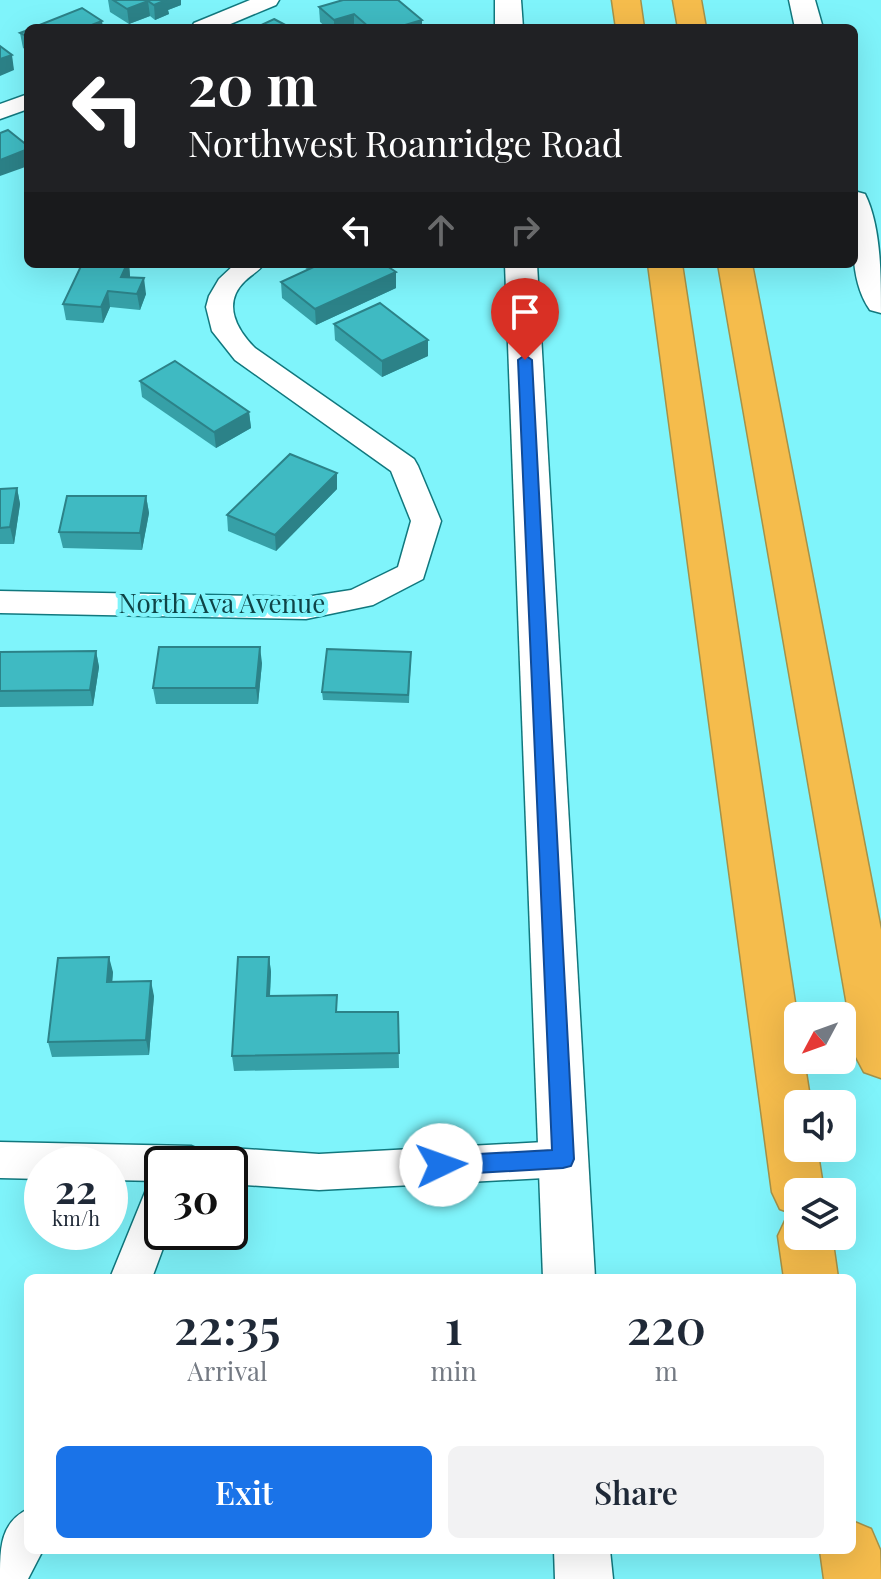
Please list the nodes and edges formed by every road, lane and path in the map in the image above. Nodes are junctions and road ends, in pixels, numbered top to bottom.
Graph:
1 (268, 0) edge
2 (508, 0) edge
3 (626, 0) edge
4 (687, 0) edge
5 (802, 0) edge
6 (211, 24) edge
7 (509, 24) edge
8 (629, 24) edge
9 (691, 24) edge
10 (808, 24) edge
11 (24, 103) edge
12 (0, 112) edge
13 (858, 215) edge
14 (246, 268) edge
15 (521, 268) edge
16 (666, 268) edge
17 (736, 268) edge
18 (881, 303) edge
19 (0, 602) edge
20 (881, 1057) edge
21 (563, 1159) junction
22 (0, 1160) edge
23 (144, 1163) edge
24 (248, 1167) edge
25 (796, 1178) edge
26 (144, 1244) edge
27 (807, 1250) edge
28 (133, 1274) edge
29 (569, 1274) edge
30 (810, 1274) edge
31 (24, 1540) edge
32 (582, 1554) edge
33 (851, 1554) edge
34 (3, 1579) edge
35 (584, 1579) edge
36 (854, 1579) edge

1 - 6 street
2 - 7 street
3 - 8 highway
4 - 9 highway
5 - 10 street
11 - 12 street
13 - 18 street
14 - 19 street, North Ava Avenue
15 - 21 street
16 - 25 highway
17 - 20 highway
21 - 24 street
21 - 29 street
22 - 23 street
26 - 28 street
27 - 30 highway
31 - 34 street
32 - 35 street
33 - 36 highway

